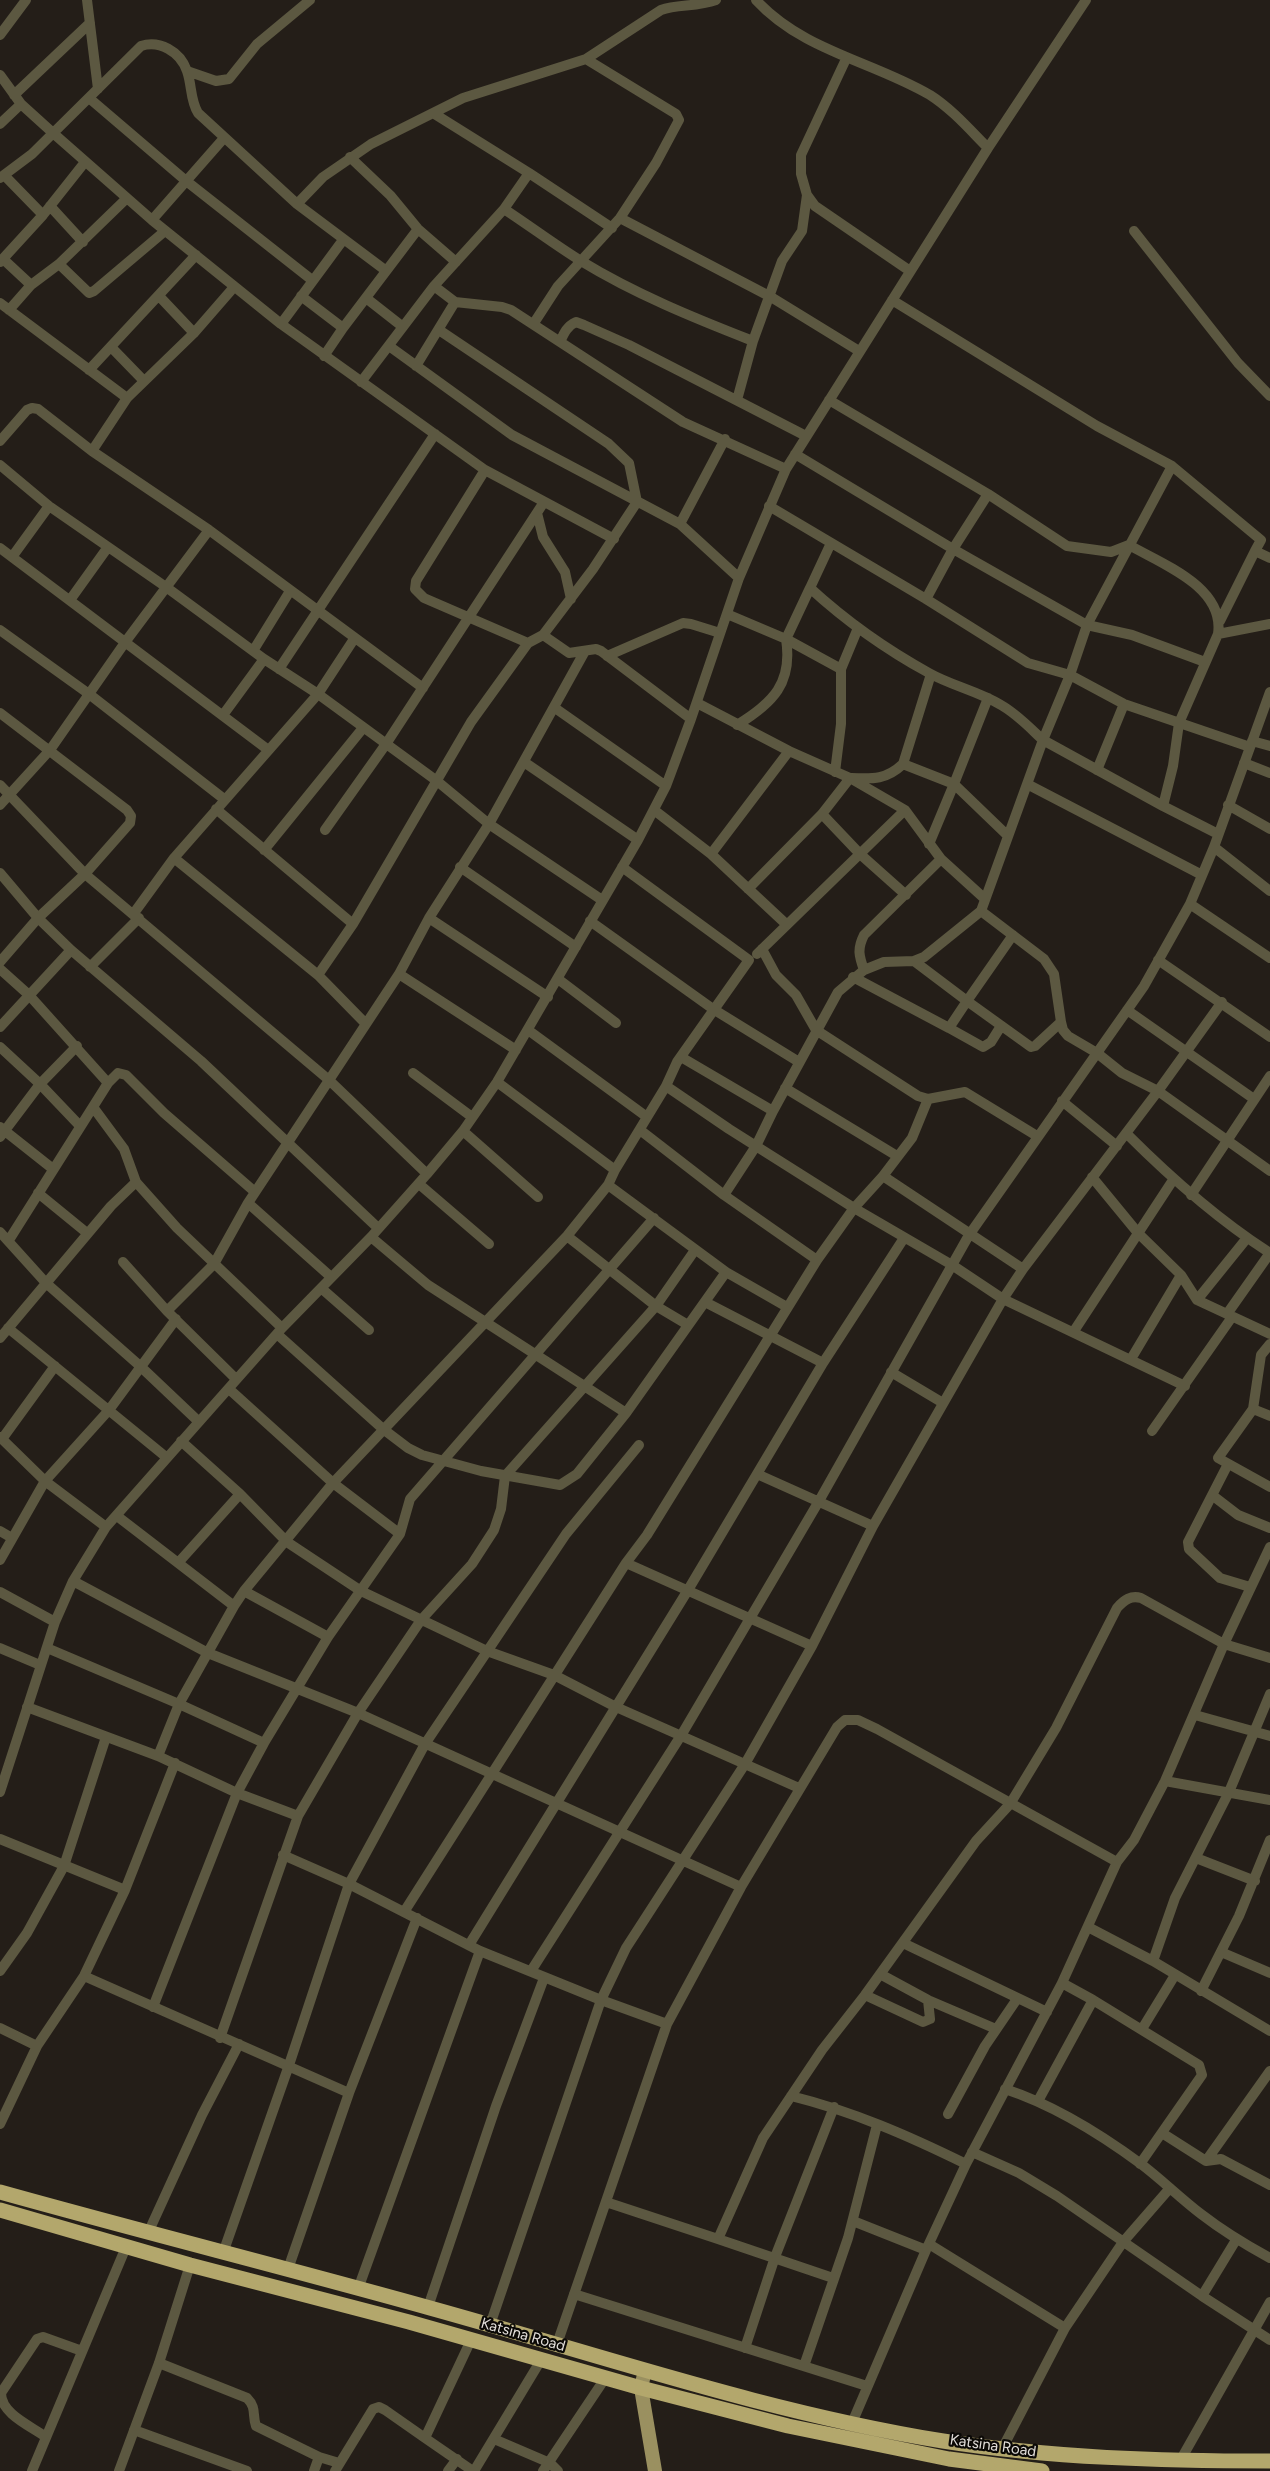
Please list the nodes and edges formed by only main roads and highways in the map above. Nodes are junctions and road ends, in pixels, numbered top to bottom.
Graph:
1 (0, 2192) edge
2 (0, 2210) edge
3 (645, 2370) junction
4 (641, 2388) junction
5 (1270, 2461) edge
6 (655, 2471) edge
7 (1042, 2471) edge

1 - 3 highway
2 - 4 highway, Katsina Road
3 - 4 main road
3 - 5 highway
4 - 6 main road
4 - 7 highway, Katsina Road

